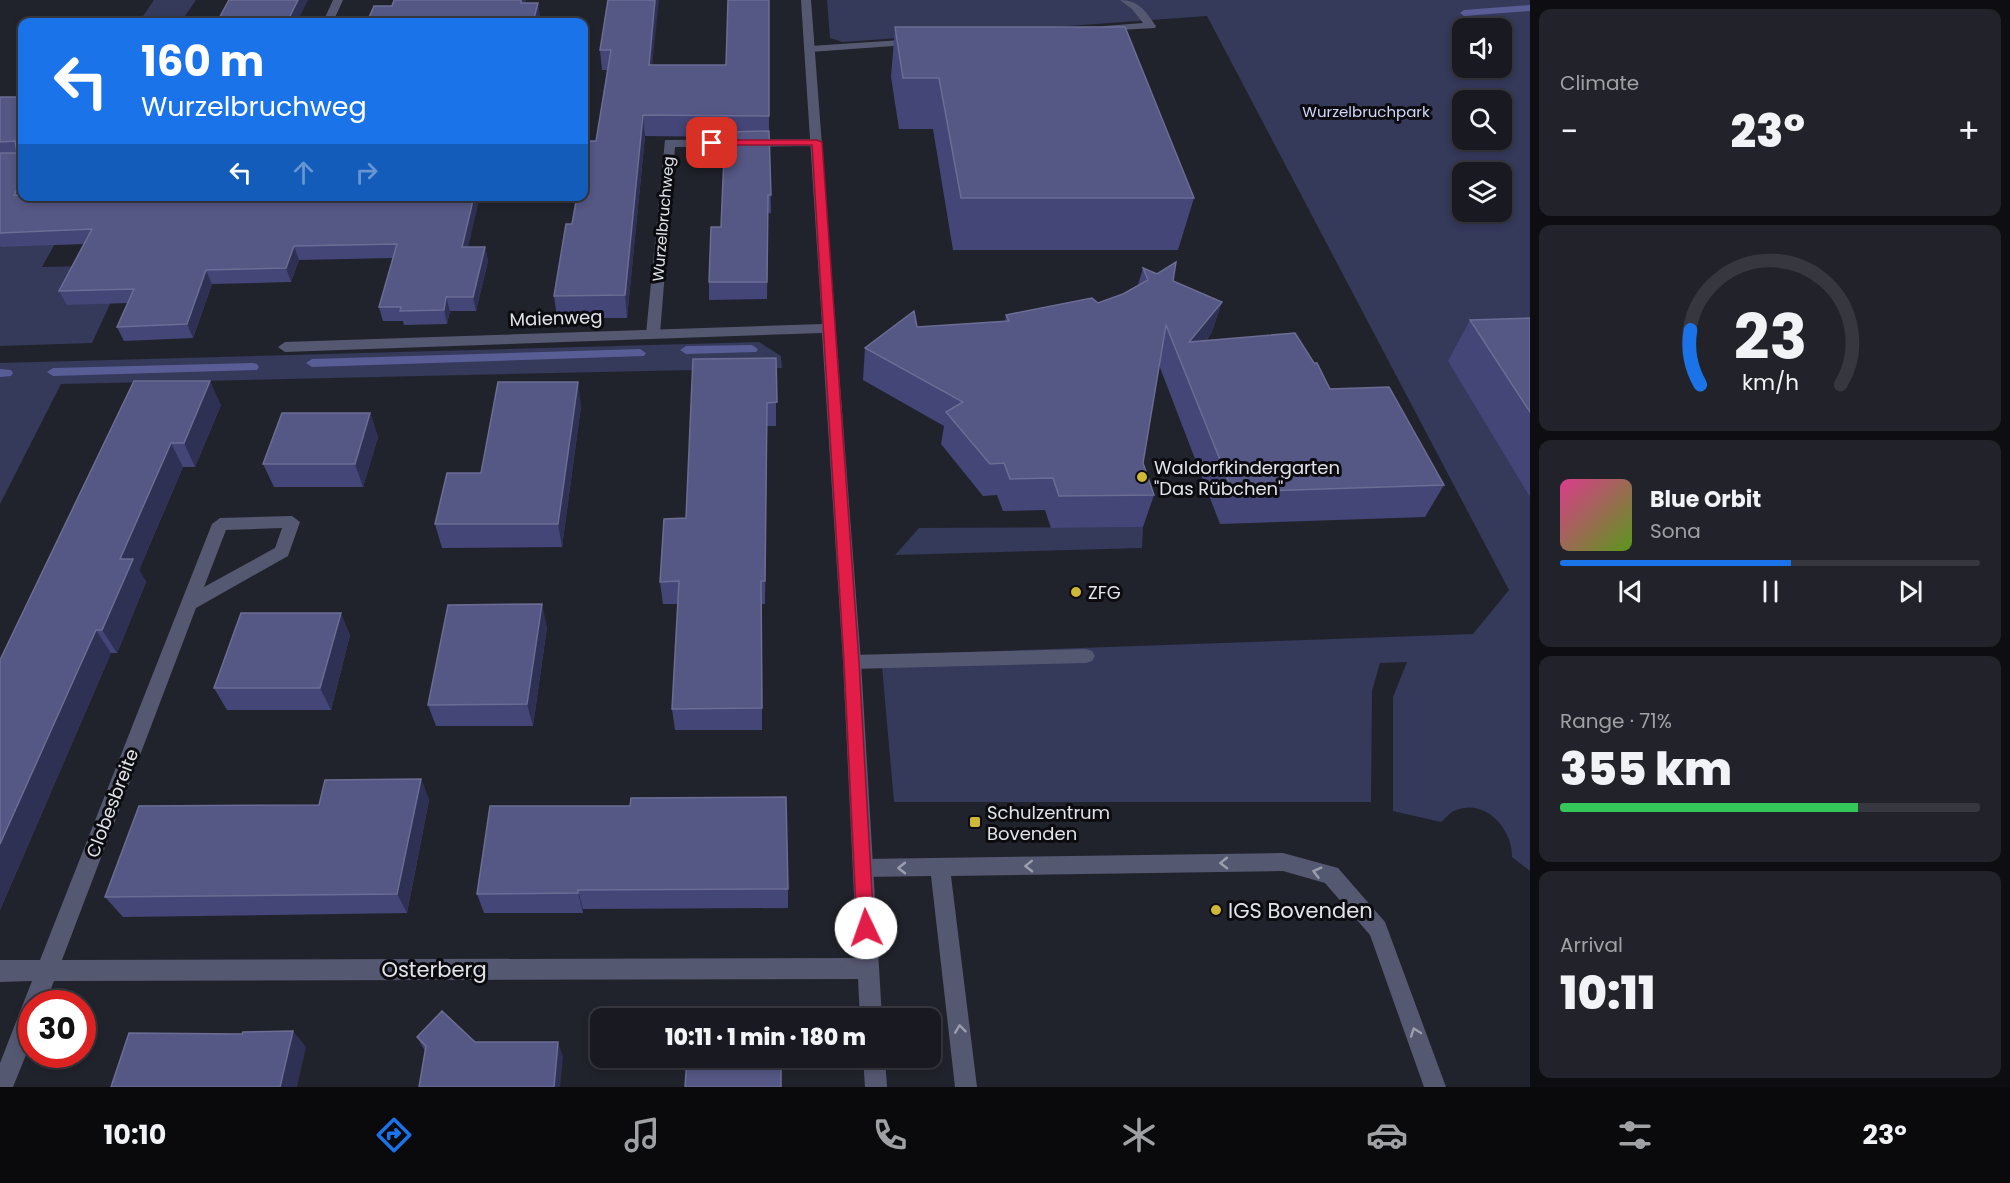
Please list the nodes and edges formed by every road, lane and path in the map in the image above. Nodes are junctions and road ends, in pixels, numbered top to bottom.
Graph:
1 (338, 0) edge
2 (806, 0) edge
3 (1125, 0) edge
4 (330, 18) edge
5 (1092, 30) edge
6 (928, 41) edge
7 (810, 49) junction
8 (817, 142) junction
9 (829, 328) junction
10 (654, 334) junction
11 (285, 347) dead end
12 (190, 603) junction
13 (1086, 656) dead end
14 (852, 662) junction
15 (863, 868) junction
16 (940, 868) junction
17 (868, 968) junction
18 (0, 971) edge
19 (47, 971) junction
20 (40, 990) edge
21 (870, 1008) edge
22 (18, 1046) edge
23 (875, 1068) edge
24 (2, 1087) edge
25 (876, 1087) edge
26 (966, 1087) edge
27 (1435, 1087) edge

1 - 4 street
2 - 7 street
3 - 5 street
6 - 7 street
7 - 8 street
8 - 9 street
8 - 10 street, Wurzelbruchweg
9 - 10 street, Maienweg
9 - 14 street
10 - 11 street, Maienweg
12 - 12 street, Clobesbreite
12 - 19 street, Clobesbreite
13 - 14 street
14 - 15 street
16 -> 15 street
15 - 17 street
26 -> 16 street
27 -> 16 street
17 - 19 street, Osterberg
17 - 21 street
18 - 19 street, Osterberg
19 - 20 street, Clobesbreite
22 - 24 street
23 - 25 street

